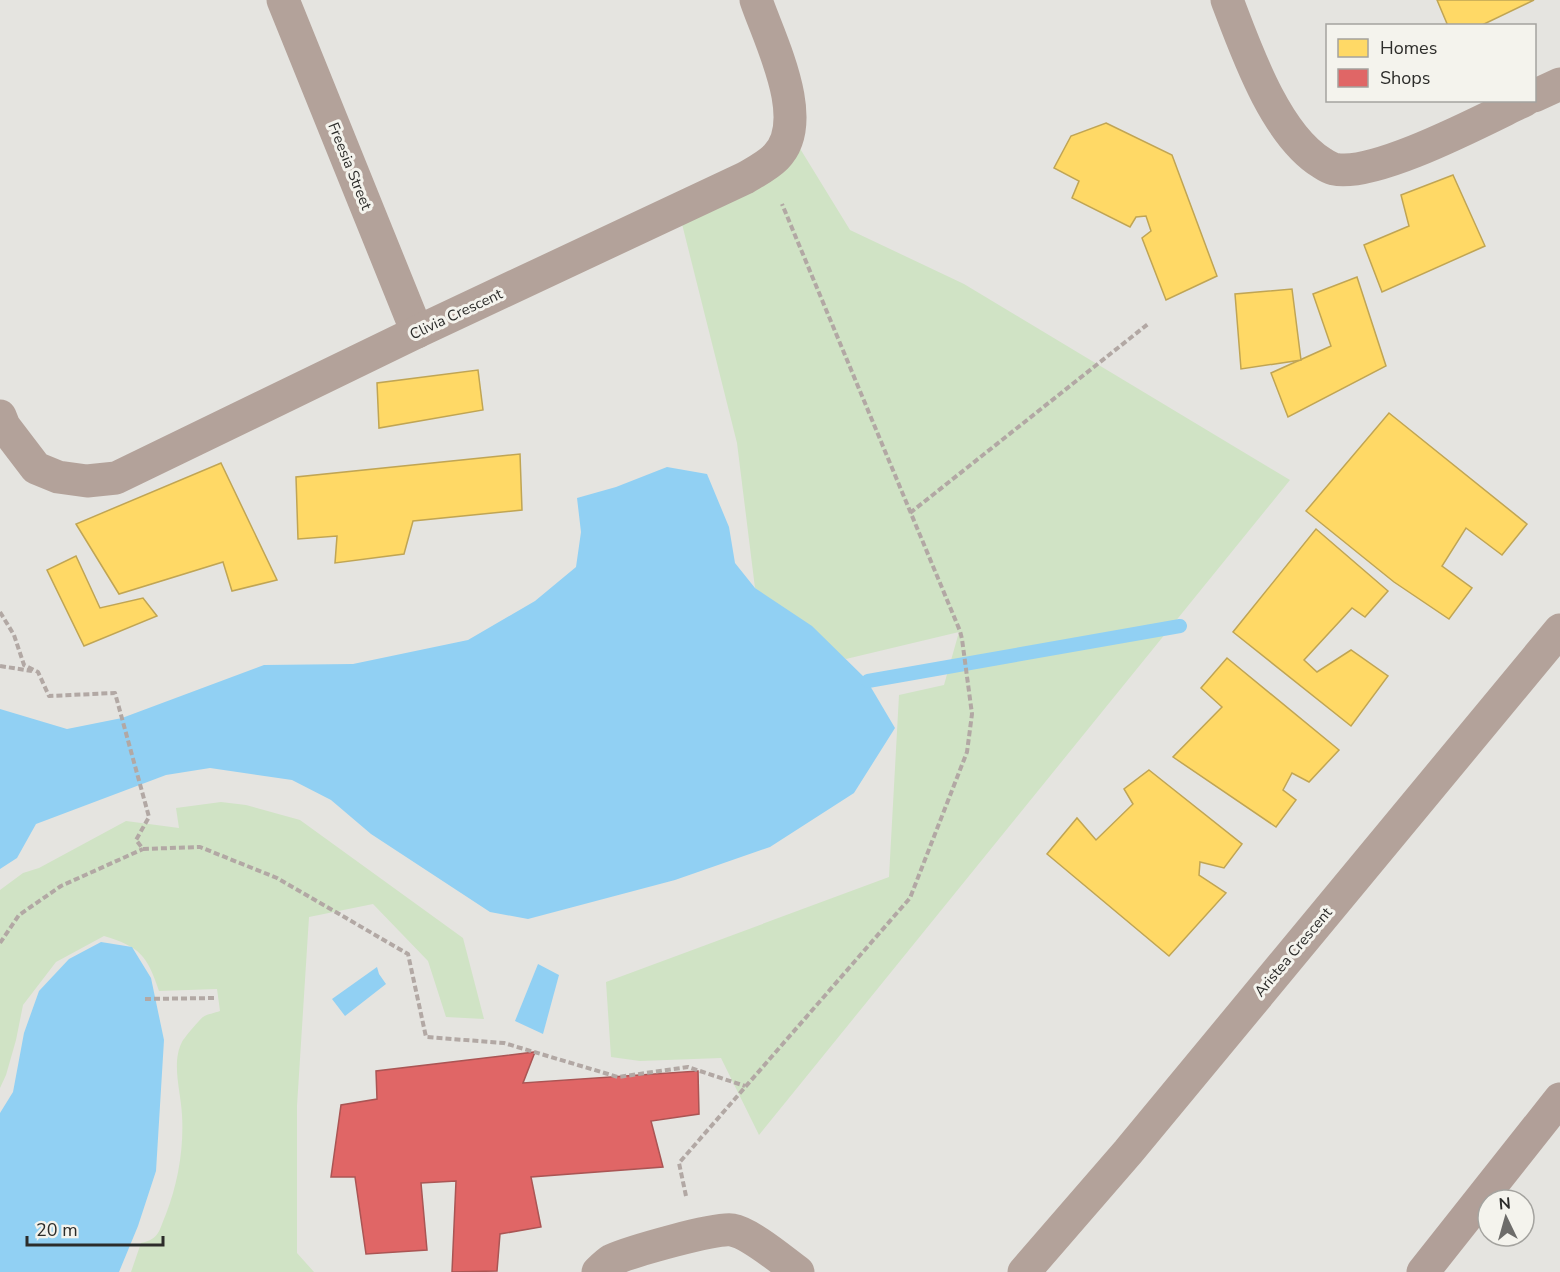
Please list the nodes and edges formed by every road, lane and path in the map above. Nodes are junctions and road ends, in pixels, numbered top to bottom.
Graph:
1 (283, 0) edge
2 (756, 0) edge
3 (1227, 0) edge
4 (1560, 84) edge
5 (1536, 95) edge
6 (1521, 102) edge
7 (765, 165) junction
8 (1148, 324) dead end
9 (417, 332) junction
10 (0, 416) edge
11 (910, 513) junction
12 (0, 612) edge
13 (1560, 630) edge
14 (0, 666) edge
15 (38, 672) junction
16 (143, 849) junction
17 (0, 944) edge
18 (215, 998) dead end
19 (145, 999) dead end
20 (745, 1086) junction
21 (1560, 1099) edge
22 (679, 1163) dead end
23 (598, 1272) edge
24 (798, 1272) edge
25 (1024, 1272) edge
26 (1423, 1272) edge

1 - 9 street, Freesia Street
2 - 7 street, Clivia Crescent
3 - 6 street
4 - 5 street
7 - 9 street, Clivia Crescent
7 - 11 path
8 - 11 path
9 - 10 street, Clivia Crescent
11 - 20 path
12 - 15 path
13 - 25 street, Aristea Crescent
14 - 15 path
15 - 16 path
16 - 17 path
16 - 20 path
18 - 19 path
20 - 22 path
21 - 26 main road
23 - 24 street

